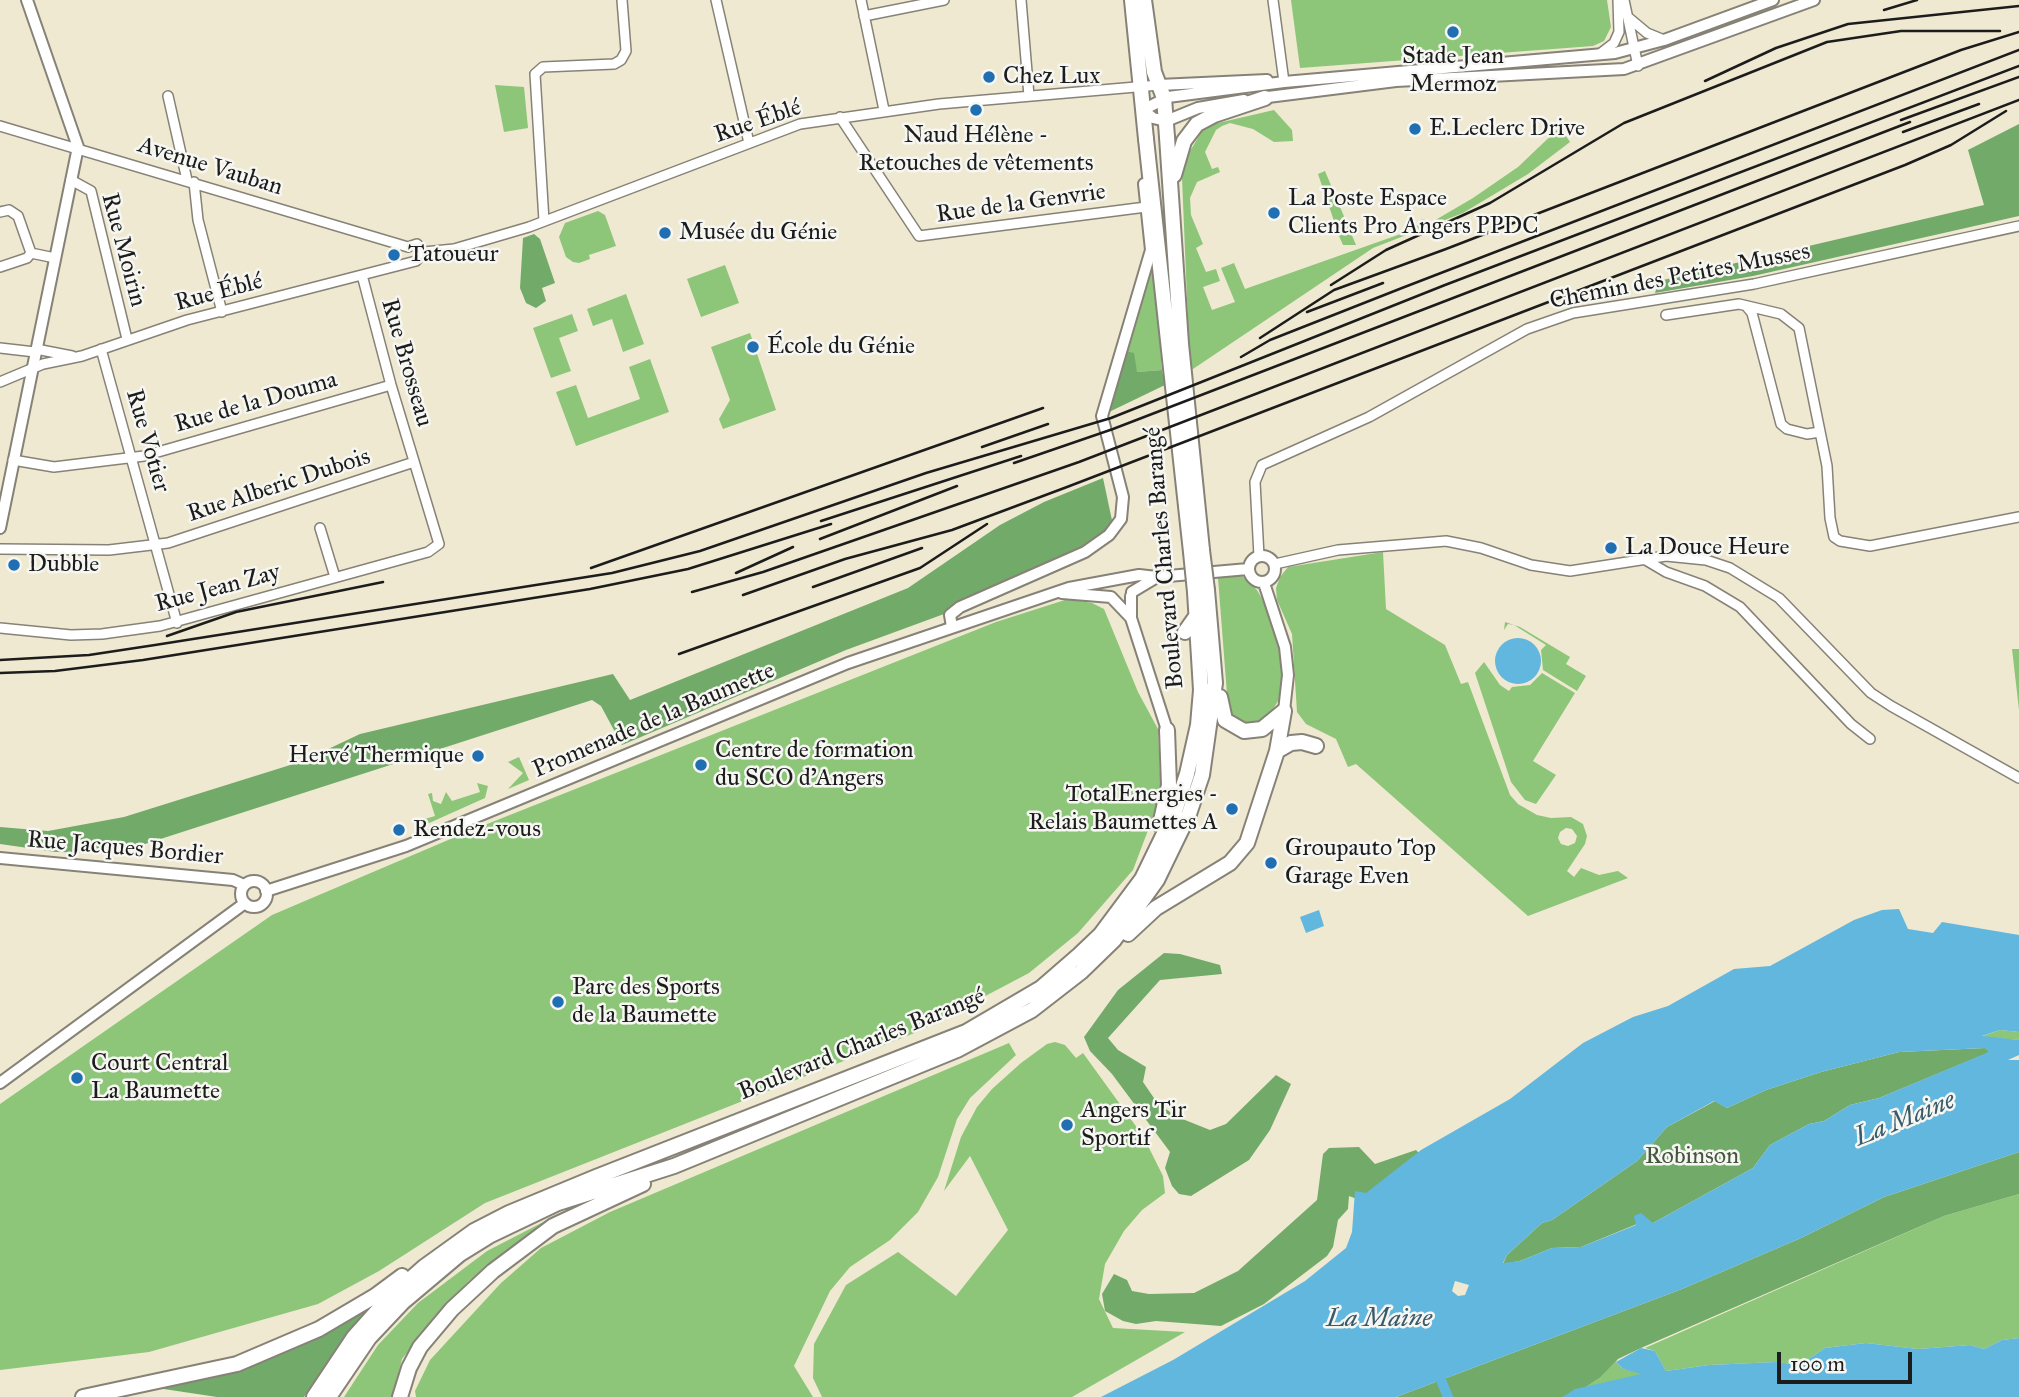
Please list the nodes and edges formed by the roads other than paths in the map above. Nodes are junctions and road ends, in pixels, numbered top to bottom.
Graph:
1 (26, 0) edge
2 (622, 0) edge
3 (716, 0) edge
4 (861, 0) edge
5 (944, 0) edge
6 (1021, 0) edge
7 (1132, 0) edge
8 (1144, 0) edge
9 (1273, 0) edge
10 (1618, 0) edge
11 (1624, 0) edge
12 (1773, 0) edge
13 (1814, 0) edge
14 (864, 16) junction
15 (1629, 18) junction
16 (1664, 40) junction
17 (1635, 48) junction
18 (1598, 55) junction
19 (1145, 65) junction
20 (1638, 66) junction
21 (1284, 82) junction
22 (1141, 87) junction
23 (1119, 88) junction
24 (1161, 91) junction
25 (168, 96) dead end
26 (1030, 96) junction
27 (1265, 98) junction
28 (884, 110) junction
29 (1143, 110) junction
30 (840, 117) junction
31 (1169, 121) junction
32 (0, 126) edge
33 (1146, 139) junction
34 (748, 144) junction
35 (78, 147) junction
36 (71, 180) junction
37 (190, 181) junction
38 (1170, 190) junction
39 (1146, 207) junction
40 (0, 212) edge
41 (544, 221) junction
42 (2019, 226) edge
43 (408, 247) junction
44 (424, 252) junction
45 (31, 253) junction
46 (55, 258) junction
47 (412, 261) junction
48 (0, 267) edge
49 (362, 275) junction
50 (1747, 307) junction
51 (222, 312) junction
52 (1666, 315) dead end
53 (127, 339) junction
54 (0, 348) edge
55 (102, 349) junction
56 (35, 351) junction
57 (77, 357) junction
58 (31, 370) junction
59 (0, 382) edge
60 (391, 385) junction
61 (1820, 432) junction
62 (132, 457) junction
63 (13, 460) junction
64 (414, 462) junction
65 (2019, 517) edge
66 (0, 528) edge
67 (320, 528) dead end
68 (156, 544) junction
69 (439, 544) joint
70 (0, 549) edge
71 (1196, 551) junction
72 (1259, 556) junction
73 (1663, 557) junction
74 (1644, 559) junction
75 (1275, 564) junction
76 (1248, 569) junction
77 (1666, 572) junction
78 (335, 577) junction
79 (1157, 577) junction
80 (1119, 580) junction
81 (1264, 583) junction
82 (1201, 591) junction
83 (1059, 593) junction
84 (1131, 594) junction
85 (1114, 599) junction
86 (1197, 615) junction
87 (1131, 618) junction
88 (177, 623) junction
89 (952, 627) junction
90 (0, 628) edge
91 (1185, 632) dead end
92 (1215, 683) junction
93 (1284, 711) junction
94 (1167, 730) joint
95 (1870, 739) dead end
96 (1316, 746) dead end
97 (1277, 751) junction
98 (2019, 778) edge
99 (1156, 852) junction
100 (0, 858) edge
101 (244, 885) junction
102 (266, 891) junction
103 (245, 903) junction
104 (1114, 940) junction
105 (0, 1082) edge
106 (674, 1166) junction
107 (447, 1248) junction
108 (83, 1397) edge
109 (314, 1397) edge
110 (329, 1397) edge
111 (400, 1397) edge

1 - 35 street
2 - 41 street
3 - 34 street
4 - 14 street
5 - 14 street
6 - 26 street
7 - 19 main road
8 - 19 main road
9 - 21 street
10 - 18 street
11 - 15 street
12 - 16 street
13 - 20 street
14 - 28 street
15 - 16 street
15 - 17 street
16 - 17 street
17 - 18 street
17 - 20 street
18 - 21 street
19 - 22 main road, Boulevard Charles Barangé
19 - 24 main road, Boulevard Charles Barangé
20 - 27 street
21 - 24 street
22 - 23 street, Rue Éblé
22 - 24 street, Rue Éblé
22 - 29 main road, Boulevard Charles Barangé
23 - 26 street, Rue Éblé
23 - 29 street
24 - 29 street
24 - 31 main road, Boulevard Charles Barangé
25 - 37 street
26 - 28 street, Rue Éblé
27 - 31 street
27 - 38 main road
28 - 30 street, Rue Éblé
29 - 31 street
29 - 33 main road, Boulevard Charles Barangé
30 - 34 street, Rue Éblé
30 - 39 street, Rue de la Genvrie
31 - 38 main road, Boulevard Charles Barangé
32 - 35 street, Avenue Vauban
33 - 39 street, Boulevard Charles Barangé
33 - 71 main road, Boulevard Charles Barangé
34 - 41 street, Rue Éblé
35 - 36 street
35 - 37 street, Avenue Vauban
36 - 46 street
36 - 53 street, Rue Moirin
37 - 43 street, Avenue Vauban
37 - 51 street
38 - 71 main road, Boulevard Charles Barangé
39 - 89 street, Boulevard Charles Barangé
40 - 45 street
41 - 44 street, Rue Éblé
42 - 72 street, Chemin des Petites Musses
43 - 44 street
43 - 47 street
44 - 47 street
45 - 46 street
45 - 48 street
46 - 56 street
47 - 49 street, Rue Éblé
49 - 51 street, Rue Éblé
49 - 60 street, Rue Brosseau
50 - 52 street
50 - 61 street
50 - 61 street
51 - 53 street, Rue Éblé
53 - 55 street, Rue Éblé
54 - 56 street, Rue Éblé
55 - 57 street, Rue Éblé
55 - 62 street, Rue Votier
56 - 57 street, Rue Éblé
56 - 58 street
57 - 58 street, Rue Éblé
58 - 59 street, Rue Éblé
58 - 63 street
60 - 62 street, Rue de la Douma
60 - 64 street, Rue Brosseau
61 - 65 street
62 - 63 street, Rue de la Douma
62 - 68 street, Rue Votier
63 - 66 street
64 - 68 street, Rue Alberic Dubois
64 - 69 street, Rue Brosseau
67 - 78 street
68 - 70 street, Rue Alberic Dubois
68 - 88 street, Rue Votier
69 - 78 street, Rue Jean Zay
71 - 82 main road, Boulevard Charles Barangé, bridge
72 - 75 street
72 - 76 street
73 - 74 street
73 - 77 street
73 - 98 street
74 - 75 street
74 - 77 street
75 - 81 street
76 - 79 street, Promenade de la Baumette
76 - 81 street
77 - 95 street
78 - 88 street, Rue Jean Zay
79 - 80 street, Promenade de la Baumette
79 - 84 street, Promenade de la Baumette
80 - 83 street, Promenade de la Baumette
80 - 84 street
80 - 85 street
81 - 93 street
82 - 86 main road, Boulevard Charles Barangé
82 - 92 main road, Boulevard Charles Barangé
83 - 85 street, Promenade de la Baumette
83 - 89 street, Promenade de la Baumette
84 - 85 street, Promenade de la Baumette
84 - 87 street
85 - 87 street, Boulevard Charles Barangé
86 - 91 main road
86 - 99 main road, Boulevard Charles Barangé
87 - 94 street
88 - 90 street, Rue Jean Zay
89 - 102 street, Promenade de la Baumette
92 - 93 main road
92 - 104 main road, Boulevard Charles Barangé
93 - 97 main road
94 - 99 main road
96 - 97 main road
97 - 104 main road
99 - 107 main road, Boulevard Charles Barangé
100 - 101 street, Rue Jacques Bordier
101 - 102 street
101 - 103 street
102 - 103 street
103 - 105 street
104 - 106 main road, Boulevard Charles Barangé
106 - 110 main road, Boulevard Charles Barangé
106 - 111 main road
107 - 108 main road
107 - 109 main road

